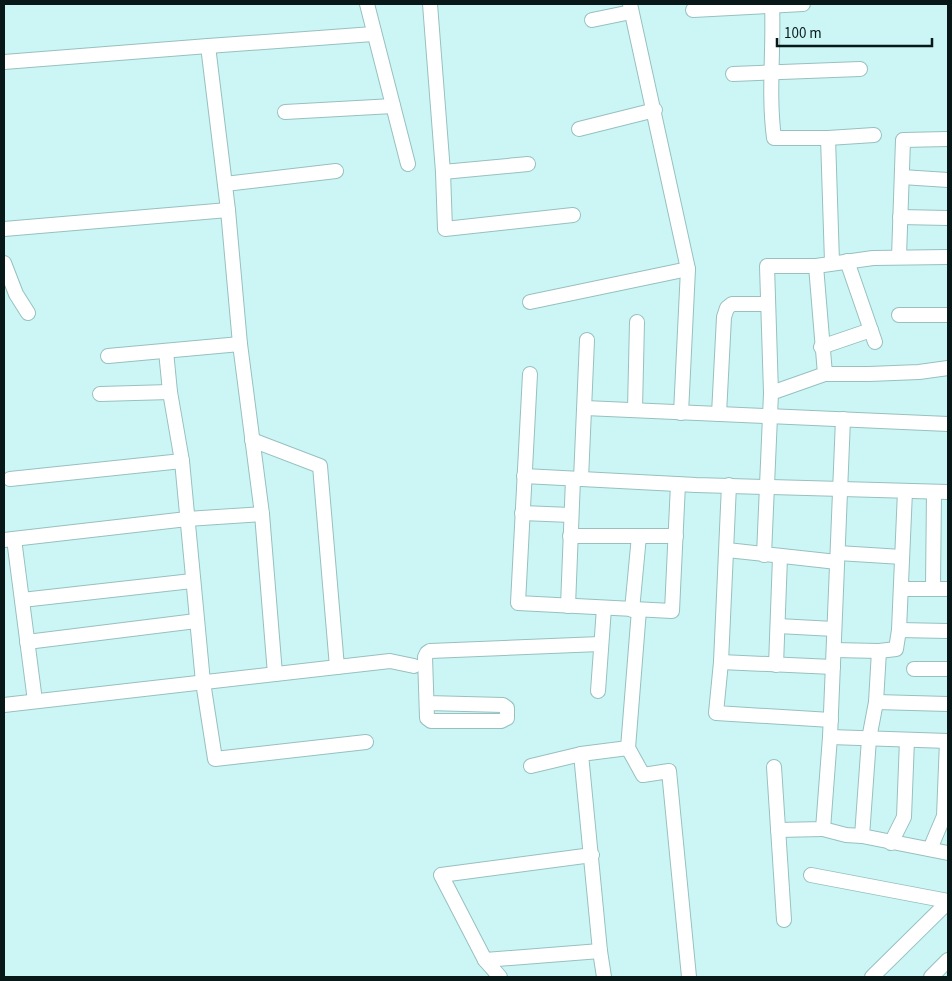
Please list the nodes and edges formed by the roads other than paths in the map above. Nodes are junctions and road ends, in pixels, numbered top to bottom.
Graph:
1 (367, 4) edge
2 (430, 4) edge
3 (803, 4) edge
4 (772, 5) edge
5 (631, 8) edge
6 (693, 10) dead end
7 (592, 20) dead end
8 (373, 34) junction
9 (208, 46) junction
10 (4, 62) edge
11 (860, 68) dead end
12 (772, 72) junction
13 (733, 74) dead end
14 (393, 106) junction
15 (655, 110) junction
16 (285, 112) dead end
17 (579, 129) dead end
18 (874, 135) dead end
19 (828, 138) junction
20 (948, 139) edge
21 (408, 164) dead end
22 (528, 164) dead end
23 (336, 171) dead end
24 (443, 172) junction
25 (902, 177) junction
26 (948, 180) edge
27 (225, 184) junction
28 (228, 210) junction
29 (573, 215) dead end
30 (900, 216) junction
31 (948, 218) edge
32 (4, 229) edge
33 (899, 257) junction
34 (948, 257) edge
35 (847, 261) junction
36 (832, 262) junction
37 (4, 263) edge
38 (816, 266) junction
39 (688, 269) junction
40 (530, 302) dead end
41 (768, 304) junction
42 (28, 314) dead end
43 (899, 315) dead end
44 (948, 315) edge
45 (638, 322) dead end
46 (588, 340) dead end
47 (240, 344) junction
48 (821, 347) junction
49 (166, 351) junction
50 (108, 356) dead end
51 (948, 368) edge
52 (530, 374) dead end
53 (825, 374) junction
54 (170, 392) junction
55 (770, 393) junction
56 (100, 394) dead end
57 (585, 408) junction
58 (635, 409) junction
59 (681, 412) junction
60 (719, 414) junction
61 (769, 415) junction
62 (843, 419) junction
63 (948, 424) edge
64 (252, 440) junction
65 (182, 461) junction
66 (524, 476) junction
67 (10, 479) dead end
68 (577, 479) junction
69 (678, 484) junction
70 (728, 485) junction
71 (766, 486) junction
72 (841, 489) junction
73 (905, 491) junction
74 (941, 492) edge
75 (522, 513) junction
76 (262, 514) junction
77 (571, 515) junction
78 (187, 519) junction
79 (934, 528) junction
80 (948, 528) edge
81 (570, 536) junction
82 (639, 536) junction
83 (676, 536) junction
84 (9, 540) edge
85 (727, 550) junction
86 (764, 555) junction
87 (780, 557) junction
88 (837, 557) junction
89 (902, 557) junction
90 (192, 581) junction
91 (901, 588) junction
92 (933, 588) junction
93 (948, 589) edge
94 (22, 600) junction
95 (568, 606) junction
96 (604, 608) junction
97 (635, 610) junction
98 (196, 621) junction
99 (778, 626) junction
100 (834, 629) junction
101 (899, 630) junction
102 (948, 631) edge
103 (27, 642) junction
104 (600, 644) junction
105 (834, 650) junction
106 (879, 651) junction
107 (721, 662) junction
108 (776, 665) junction
109 (414, 666) dead end
110 (337, 667) junction
111 (833, 667) junction
112 (914, 669) dead end
113 (948, 669) edge
114 (275, 674) junction
115 (203, 682) junction
116 (598, 691) dead end
117 (35, 701) junction
118 (876, 702) junction
119 (427, 704) junction
120 (948, 704) edge
121 (4, 705) edge
122 (831, 720) junction
123 (830, 738) junction
124 (869, 739) junction
125 (907, 740) junction
126 (948, 741) edge
127 (366, 742) dead end
128 (628, 748) junction
129 (581, 754) junction
130 (531, 766) dead end
131 (774, 767) dead end
132 (947, 784) edge
133 (823, 829) junction
134 (778, 830) junction
135 (862, 836) junction
136 (891, 843) junction
137 (930, 849) junction
138 (948, 853) edge
139 (592, 855) junction
140 (811, 874) dead end
141 (948, 901) edge
142 (784, 920) dead end
143 (600, 951) junction
144 (485, 960) junction
145 (948, 960) edge
146 (500, 977) edge
147 (604, 977) edge
148 (689, 977) edge
149 (872, 977) edge
150 (931, 977) edge

1 - 8 street
2 - 24 street
3 - 4 street
4 - 6 street
4 - 12 street
5 - 7 street
5 - 15 street
8 - 9 street
8 - 14 street
9 - 10 street
9 - 27 street
11 - 12 street
12 - 13 street
12 - 19 street
14 - 16 street
14 - 21 street
15 - 17 street
15 - 39 street
18 - 19 street
19 - 36 street
20 - 25 street
22 - 24 street
23 - 27 street
24 - 29 street
25 - 26 street
25 - 30 street
27 - 28 street
28 - 32 street
28 - 47 street
30 - 31 street
30 - 33 street
33 - 34 street
33 - 35 street
35 - 36 street
35 - 48 street
36 - 38 street
37 - 42 street
38 - 41 street
38 - 48 street
39 - 40 street
39 - 59 street
41 - 55 street
41 - 60 street
43 - 44 street
45 - 58 street
46 - 57 street
47 - 49 street
47 - 64 street
48 - 53 street
49 - 50 street
49 - 54 street
51 - 53 street
52 - 66 street
53 - 55 street
54 - 56 street
54 - 65 street
55 - 61 street
57 - 58 street
57 - 68 street
58 - 59 street
59 - 60 street
60 - 61 street
61 - 62 street
61 - 71 street
62 - 63 street
62 - 72 street
64 - 76 street
64 - 110 street
65 - 67 street
65 - 78 street
66 - 68 street
66 - 75 street
68 - 69 street
68 - 77 street
69 - 70 street
69 - 83 street
70 - 71 street
70 - 85 street
71 - 72 street
71 - 86 street
72 - 73 street
72 - 88 street
73 - 74 street
73 - 89 street
74 - 79 street
75 - 77 street
75 - 95 street
76 - 78 street
76 - 114 street
77 - 81 street
78 - 84 street
78 - 90 street
79 - 80 street
79 - 92 street
81 - 82 street
81 - 95 street
82 - 83 street
82 - 97 street
83 - 97 street
84 - 94 street
85 - 86 street
85 - 107 street
86 - 87 street
87 - 88 street
87 - 99 street
88 - 89 street
88 - 100 street
89 - 91 street
90 - 94 street
90 - 98 street
91 - 92 street
91 - 101 street
92 - 93 street
94 - 103 street
95 - 96 street
96 - 97 street
96 - 104 street
97 - 128 street
98 - 103 street
98 - 115 street
99 - 100 street
99 - 108 street
100 - 105 street
101 - 102 street
101 - 106 street
103 - 117 street
104 - 116 street
104 - 119 street
105 - 106 street
105 - 111 street
106 - 118 street
107 - 108 street
107 - 122 street
108 - 111 street
109 - 110 street
110 - 114 street
111 - 122 street
112 - 113 street
114 - 115 street
115 - 117 street
115 - 127 street
117 - 121 street
118 - 120 street
118 - 124 street
119 - 119 street
122 - 123 street
123 - 124 street
123 - 133 street
124 - 125 street
124 - 135 street
125 - 126 street
125 - 136 street
126 - 132 street
128 - 129 street
128 - 148 street
129 - 130 street
129 - 139 street
131 - 134 street
132 - 137 street
133 - 134 street
133 - 135 street
134 - 142 street
135 - 136 street
136 - 137 street
137 - 138 street
139 - 143 street
139 - 144 street
140 - 141 street
141 - 149 street
143 - 144 street
143 - 147 street
144 - 146 street
145 - 150 street

